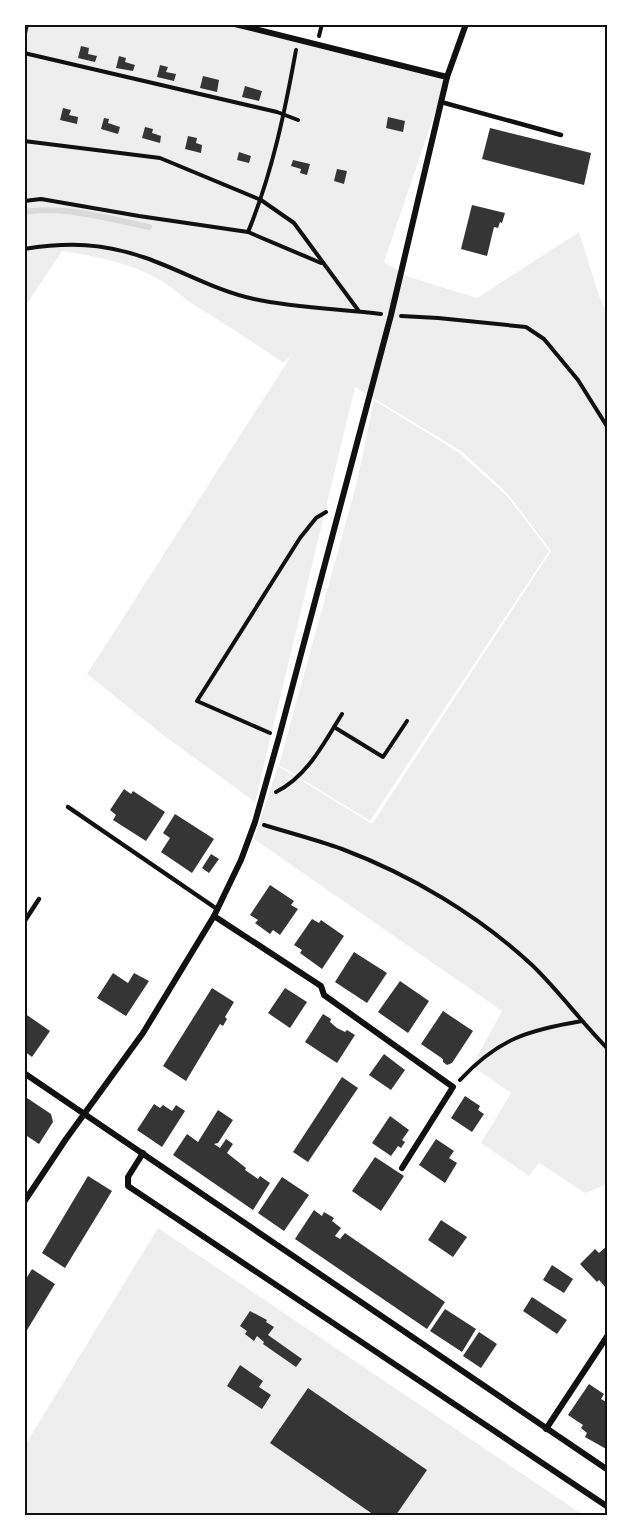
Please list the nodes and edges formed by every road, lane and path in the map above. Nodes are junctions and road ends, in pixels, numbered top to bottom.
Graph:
1 (27, 24) edge
2 (235, 24) edge
3 (466, 24) edge
4 (24, 38) edge
5 (298, 40) junction
6 (24, 53) edge
7 (447, 77) junction
8 (441, 102) junction
9 (283, 114) junction
10 (298, 120) dead end
11 (561, 135) dead end
12 (24, 141) edge
13 (261, 200) junction
14 (24, 201) edge
15 (248, 232) junction
16 (24, 249) edge
17 (323, 264) junction
18 (358, 310) junction
19 (391, 315) junction
20 (608, 428) edge
21 (342, 502) junction
22 (342, 714) dead end
23 (406, 721) dead end
24 (334, 727) junction
25 (279, 737) junction
26 (261, 800) junction
27 (68, 807) dead end
28 (255, 822) junction
29 (39, 899) dead end
30 (216, 912) junction
31 (24, 922) edge
32 (582, 1021) junction
33 (608, 1049) edge
34 (24, 1072) edge
35 (453, 1087) junction
36 (85, 1114) junction
37 (142, 1154) junction
38 (402, 1168) dead end
39 (24, 1202) edge
40 (608, 1335) edge
41 (546, 1429) junction
42 (608, 1470) edge
43 (608, 1507) edge

1 - 4 path
2 - 5 street
3 - 7 street
5 - 7 street
5 - 9 path
6 - 9 path
7 - 8 street
8 - 11 lane
8 - 19 street
9 - 10 path
9 - 13 path
12 - 13 path
13 - 15 path
13 - 17 path
14 - 15 path
15 - 17 path
16 - 18 path
17 - 18 path
18 - 19 path
19 - 20 path
19 - 21 street
21 - 25 street
21 - 25 path
22 - 24 path
23 - 24 path
24 - 26 path
25 - 26 street
26 - 28 street
27 - 30 lane
28 - 30 street
28 - 32 path
29 - 31 lane
30 - 35 street
30 - 36 street
32 - 33 path
32 - 35 path
34 - 36 street
35 - 38 street
36 - 37 street
36 - 39 street
37 - 41 street
37 - 43 street
40 - 41 street
41 - 42 street

